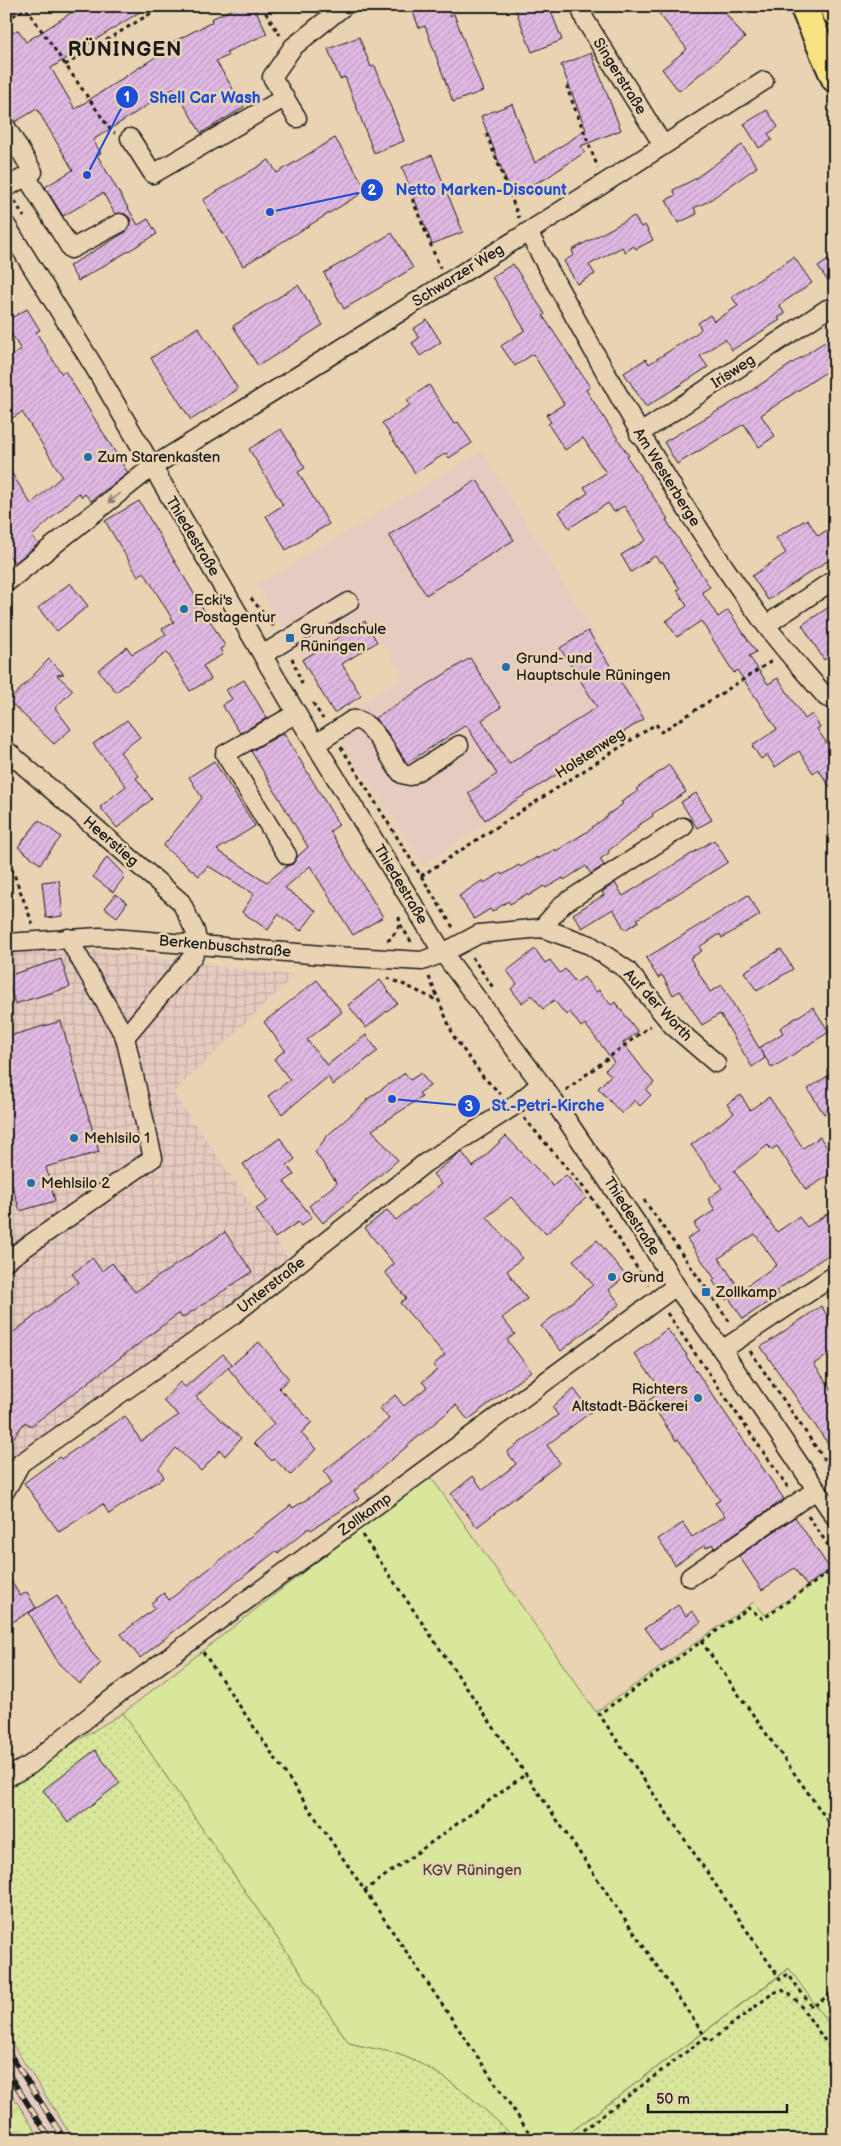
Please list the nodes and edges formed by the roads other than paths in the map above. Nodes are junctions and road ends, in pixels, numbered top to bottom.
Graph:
1 (344, 6) edge
2 (580, 6) edge
3 (803, 6) edge
4 (832, 6) edge
5 (835, 12) edge
6 (835, 80) edge
7 (764, 82) dead end
8 (284, 98) junction
9 (297, 118) dead end
10 (6, 127) edge
11 (130, 138) road end
12 (663, 145) junction
13 (26, 176) junction
14 (7, 188) edge
15 (120, 223) dead end
16 (6, 225) edge
17 (526, 233) junction
18 (827, 309) dead end
19 (639, 434) junction
20 (152, 467) junction
21 (835, 579) edge
22 (6, 583) edge
23 (349, 602) dead end
24 (766, 625) junction
25 (264, 654) junction
26 (835, 701) edge
27 (297, 712) junction
28 (316, 744) junction
29 (459, 745) dead end
30 (6, 750) edge
31 (683, 827) dead end
32 (287, 855) dead end
33 (542, 928) junction
34 (68, 938) junction
35 (6, 943) edge
36 (198, 944) junction
37 (443, 953) junction
38 (125, 1037) junction
39 (716, 1062) dead end
40 (541, 1084) junction
41 (6, 1261) edge
42 (835, 1275) edge
43 (676, 1286) junction
44 (722, 1350) junction
45 (6, 1490) edge
46 (816, 1490) junction
47 (835, 1517) edge
48 (690, 1577) dead end
49 (6, 1778) edge

1 - 8 street
2 - 12 street, Singerstraße
3 - 6 highway
4 - 5 highway
7 - 12 street, Schwarzer Weg
8 - 9 street
8 - 11 street
10 - 13 street
12 - 17 street, Schwarzer Weg
13 - 14 street
13 - 15 street
16 - 20 street, Thiedestraße
17 - 19 street, Am Westerberge
17 - 20 street, Schwarzer Weg
18 - 19 street, Irisweg
19 - 24 street, Am Westerberge
20 -> 22 street
20 - 25 street, Thiedestraße
21 - 24 street
23 - 25 street
24 - 26 street, Am Westerberge
25 - 27 street, Thiedestraße
27 - 28 street, Thiedestraße
27 - 32 street
28 - 29 street
28 - 37 street, Thiedestraße
30 - 36 street, Heerstieg
31 - 33 street
33 - 37 street, Auf der Worth
33 - 39 street, Auf der Worth
34 - 35 street, Berkenbuschstraße
34 - 36 street, Berkenbuschstraße
34 - 38 street
36 - 37 street, Berkenbuschstraße
36 - 38 street
37 - 40 street, Thiedestraße
38 - 41 street
40 - 43 street, Thiedestraße
40 - 45 street, Unterstraße
42 - 44 street
43 - 44 street, Thiedestraße
43 - 49 street, Zollkamp
44 - 46 street, Thiedestraße
46 - 47 street, Thiedestraße
46 - 48 street

